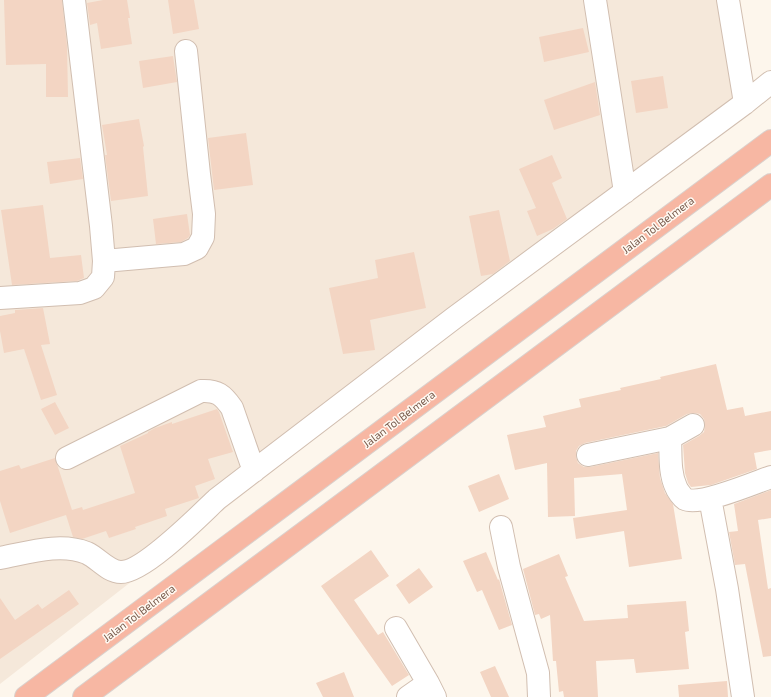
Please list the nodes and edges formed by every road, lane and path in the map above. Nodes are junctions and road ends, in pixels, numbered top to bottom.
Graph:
1 (74, 0) edge
2 (595, 0) edge
3 (728, 0) edge
4 (186, 51) dead end
5 (771, 82) edge
6 (745, 103) junction
7 (771, 140) edge
8 (771, 185) edge
9 (625, 192) junction
10 (104, 261) junction
11 (0, 298) edge
12 (694, 425) dead end
13 (670, 438) junction
14 (588, 455) dead end
15 (67, 458) dead end
16 (254, 471) junction
17 (771, 477) edge
18 (710, 498) junction
19 (501, 527) dead end
20 (0, 558) edge
21 (396, 628) dead end
22 (432, 690) edge
23 (26, 697) edge
24 (84, 697) edge
25 (408, 697) edge
26 (539, 697) edge
27 (743, 697) edge

1 - 10 street
2 - 9 street
3 - 6 street
4 - 10 street
5 - 6 street
6 - 9 street
7 - 23 highway, Jalan Tol Belmera
8 - 24 highway
9 - 16 street
10 - 11 street
12 - 13 street
13 - 14 street
13 - 18 street
15 - 16 street
16 - 20 street
17 - 18 street
18 - 27 street
19 - 26 street
21 - 22 street
22 - 25 street

